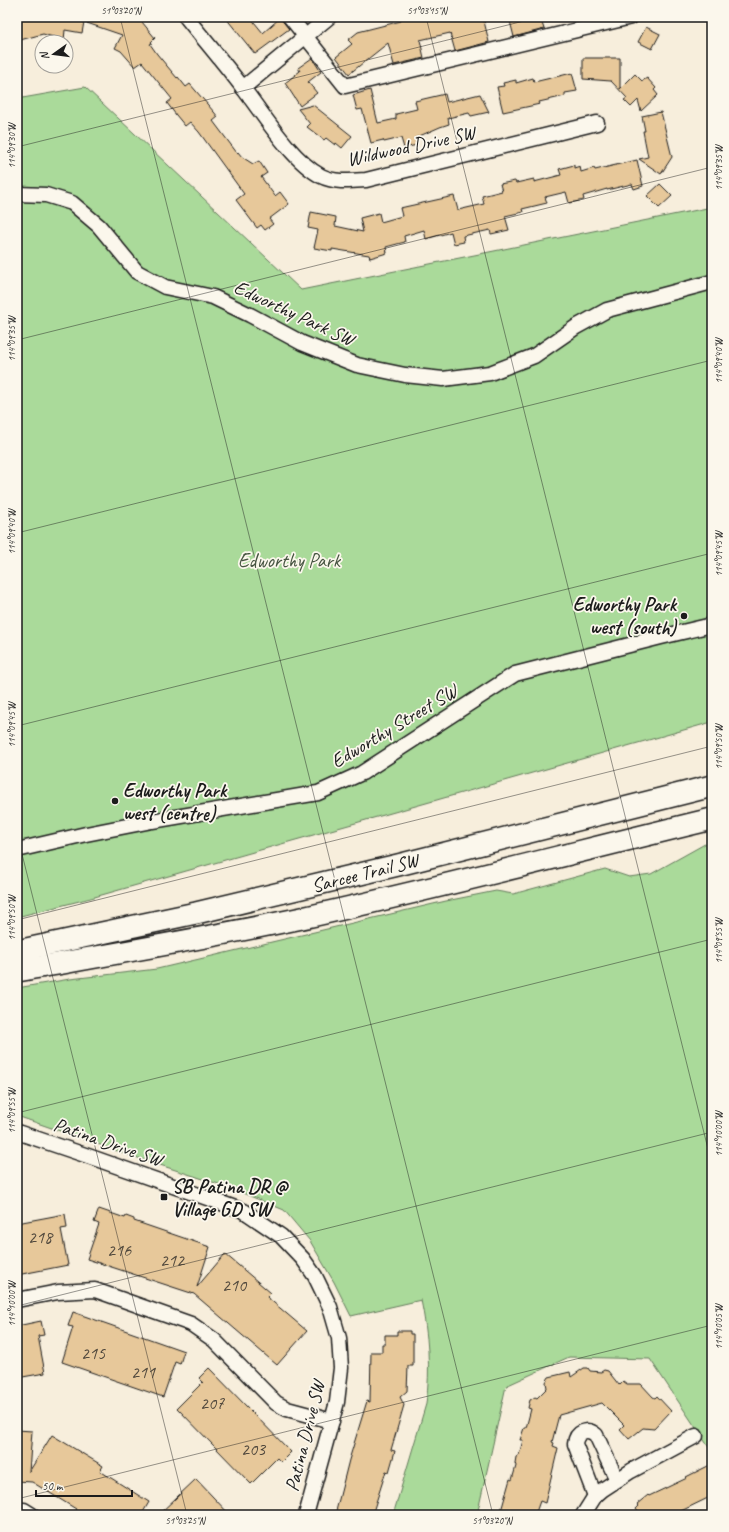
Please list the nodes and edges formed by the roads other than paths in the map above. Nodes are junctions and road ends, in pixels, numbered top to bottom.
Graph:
1 (186, 17) edge
2 (290, 17) edge
3 (329, 17) edge
4 (631, 17) edge
5 (304, 36) junction
6 (243, 88) junction
7 (597, 123) dead end
8 (17, 194) edge
9 (712, 282) edge
10 (712, 625) edge
11 (712, 786) edge
12 (712, 819) edge
13 (17, 850) edge
14 (17, 951) edge
15 (17, 971) edge
16 (17, 1132) edge
17 (17, 1300) edge
18 (332, 1422) junction
19 (696, 1436) dead end
20 (617, 1480) junction
21 (595, 1496) junction
22 (17, 1510) edge
23 (32, 1515) edge
24 (306, 1515) edge
25 (583, 1515) edge

1 - 6 street, Wildwood Drive SW
2 - 5 street
3 - 5 street
4 - 5 street
5 - 6 street
6 - 7 street, Wildwood Drive SW
8 - 9 street, Edworthy Park SW
10 - 13 street, Edworthy Street SW
11 - 14 highway, Sarcee Trail SW
12 - 15 highway, Sarcee Trail SW
16 - 18 street, Patina Drive SW
17 - 18 street
18 - 24 street, Patina Drive SW
19 - 20 street
20 - 21 street
20 - 21 street
21 - 25 street
22 - 23 street

